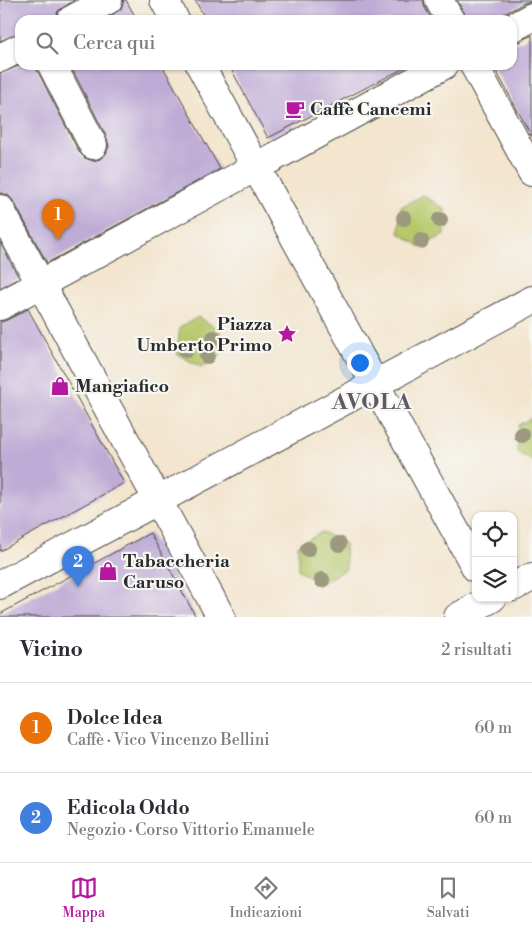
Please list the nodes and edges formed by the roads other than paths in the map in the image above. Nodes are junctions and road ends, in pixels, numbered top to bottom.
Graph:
1 (108, 0) edge
2 (164, 0) edge
3 (439, 0) edge
4 (80, 15) edge
5 (172, 15) edge
6 (447, 15) edge
7 (532, 17) edge
8 (517, 25) edge
9 (15, 50) edge
10 (0, 58) edge
11 (55, 70) edge
12 (203, 70) edge
13 (434, 70) edge
14 (477, 70) edge
15 (93, 145) dead end
16 (252, 159) junction
17 (532, 172) edge
18 (0, 209) edge
19 (24, 289) edge
20 (532, 300) edge
21 (375, 384) junction
22 (149, 506) junction
23 (472, 561) edge
24 (532, 577) edge
25 (517, 585) edge
26 (0, 586) edge
27 (496, 605) edge
28 (221, 617) edge
29 (458, 617) edge

1 - 4 street
2 - 5 street
3 - 6 street
7 - 8 street
9 - 10 street
11 - 15 street
12 - 16 street
13 - 16 street
14 - 17 street
16 - 19 street
16 - 21 street
18 - 19 street
19 - 22 street
20 - 21 street
21 - 22 street
21 - 23 street
22 - 26 street
22 - 28 street
24 - 25 street
27 - 29 street

